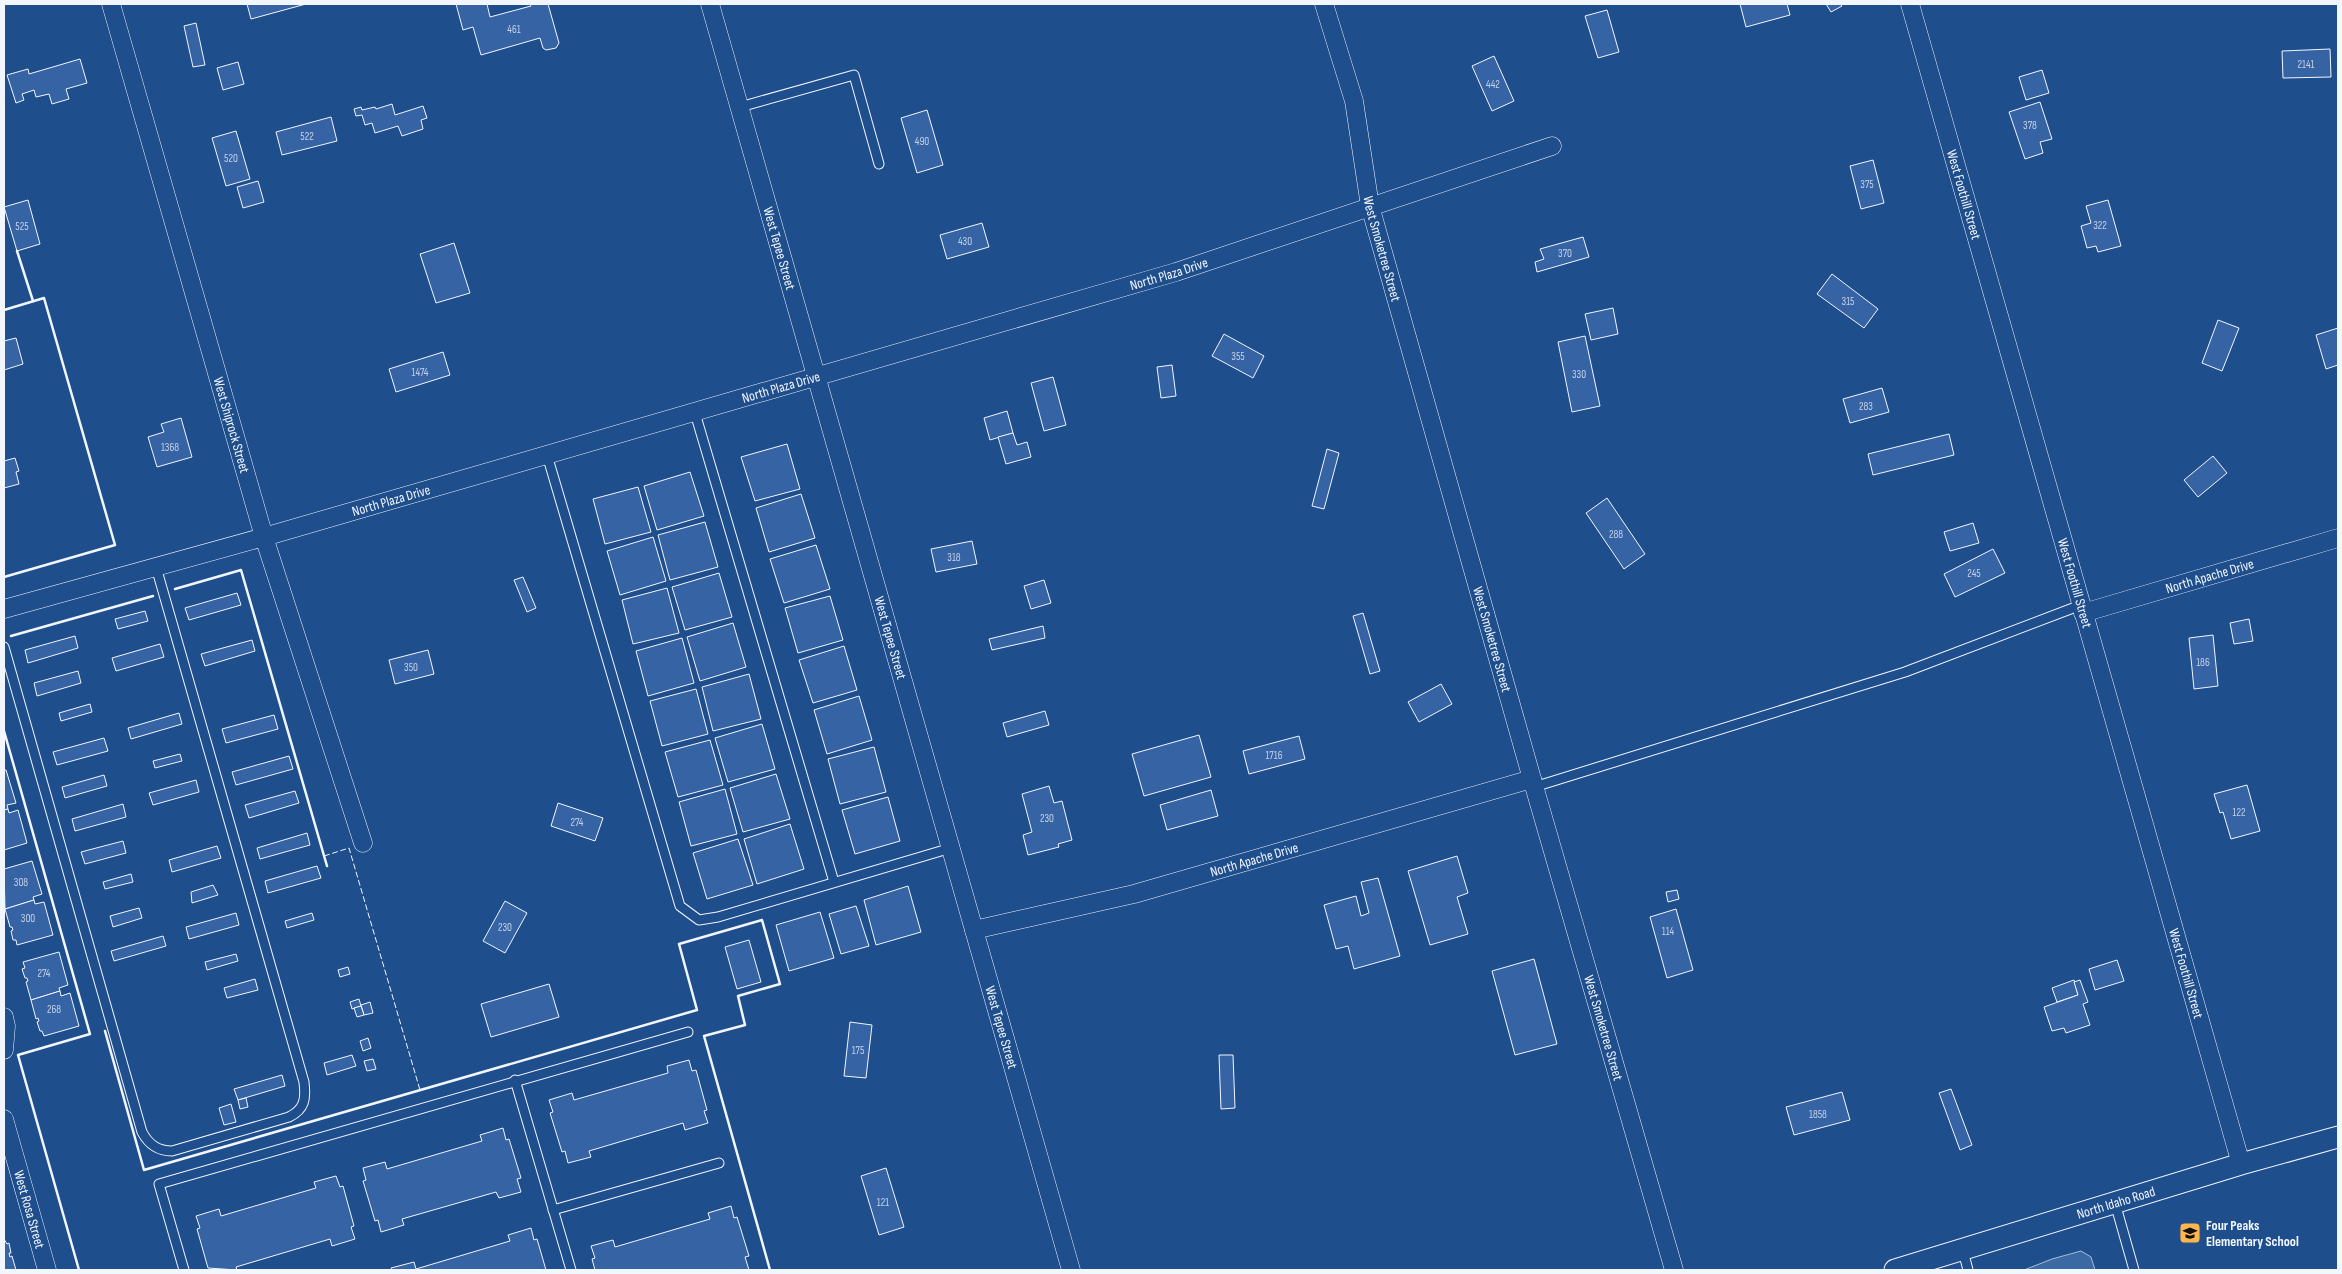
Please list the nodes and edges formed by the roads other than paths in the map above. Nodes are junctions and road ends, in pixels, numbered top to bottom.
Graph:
1 (112, 4) edge
2 (710, 4) edge
3 (1324, 4) edge
4 (1910, 4) edge
5 (740, 107) junction
6 (1552, 146) dead end
7 (879, 164) dead end
8 (1370, 206) junction
9 (816, 378) junction
10 (695, 413) junction
11 (547, 455) junction
12 (264, 537) junction
13 (2338, 538) edge
14 (156, 567) junction
15 (4, 609) edge
16 (2082, 609) junction
17 (4, 647) edge
18 (1533, 783) junction
19 (363, 843) dead end
20 (951, 848) junction
21 (834, 882) junction
22 (974, 930) junction
23 (4, 1017) edge
24 (688, 1032) dead end
25 (4, 1050) edge
26 (515, 1080) junction
27 (4, 1119) edge
28 (2338, 1136) edge
29 (719, 1163) dead end
30 (2241, 1164) junction
31 (2115, 1203) junction
32 (553, 1210) junction
33 (1965, 1261) edge
34 (47, 1270) edge
35 (184, 1270) edge
36 (571, 1270) edge
37 (1071, 1270) edge
38 (1674, 1270) edge
39 (1895, 1270) edge
40 (2134, 1270) edge

1 - 12 street, West Shiprock Street
2 - 5 street, West Tepee Street
3 - 8 street, West Smoketree Street
4 - 16 street, West Foothill Street
5 - 7 lane
5 - 9 street, West Tepee Street
6 - 8 street, North Plaza Drive
8 - 9 street, North Plaza Drive
8 - 18 street, West Smoketree Street
9 - 10 street, North Plaza Drive
9 - 20 street, West Tepee Street
10 - 11 street, North Plaza Drive
10 - 21 lane
11 - 12 street, North Plaza Drive
11 - 21 lane
12 - 14 street, North Plaza Drive
12 - 19 street, West Shiprock Street
13 - 16 street, North Apache Drive
14 - 15 street, North Plaza Drive
14 - 17 lane
16 - 18 lane
16 - 30 street, West Foothill Street
18 - 22 street, North Apache Drive
18 - 38 street, West Smoketree Street
20 - 21 lane
20 - 22 street, West Tepee Street
22 - 37 street, West Tepee Street
23 - 25 street
24 - 26 lane
26 - 32 lane
26 - 35 lane
27 - 34 street, West Rosa Street
28 - 30 street, North Idaho Road
29 - 32 lane
30 - 31 street, North Idaho Road
31 - 33 street, North Idaho Road
31 - 40 lane
32 - 36 lane
33 - 39 street, North Idaho Road

